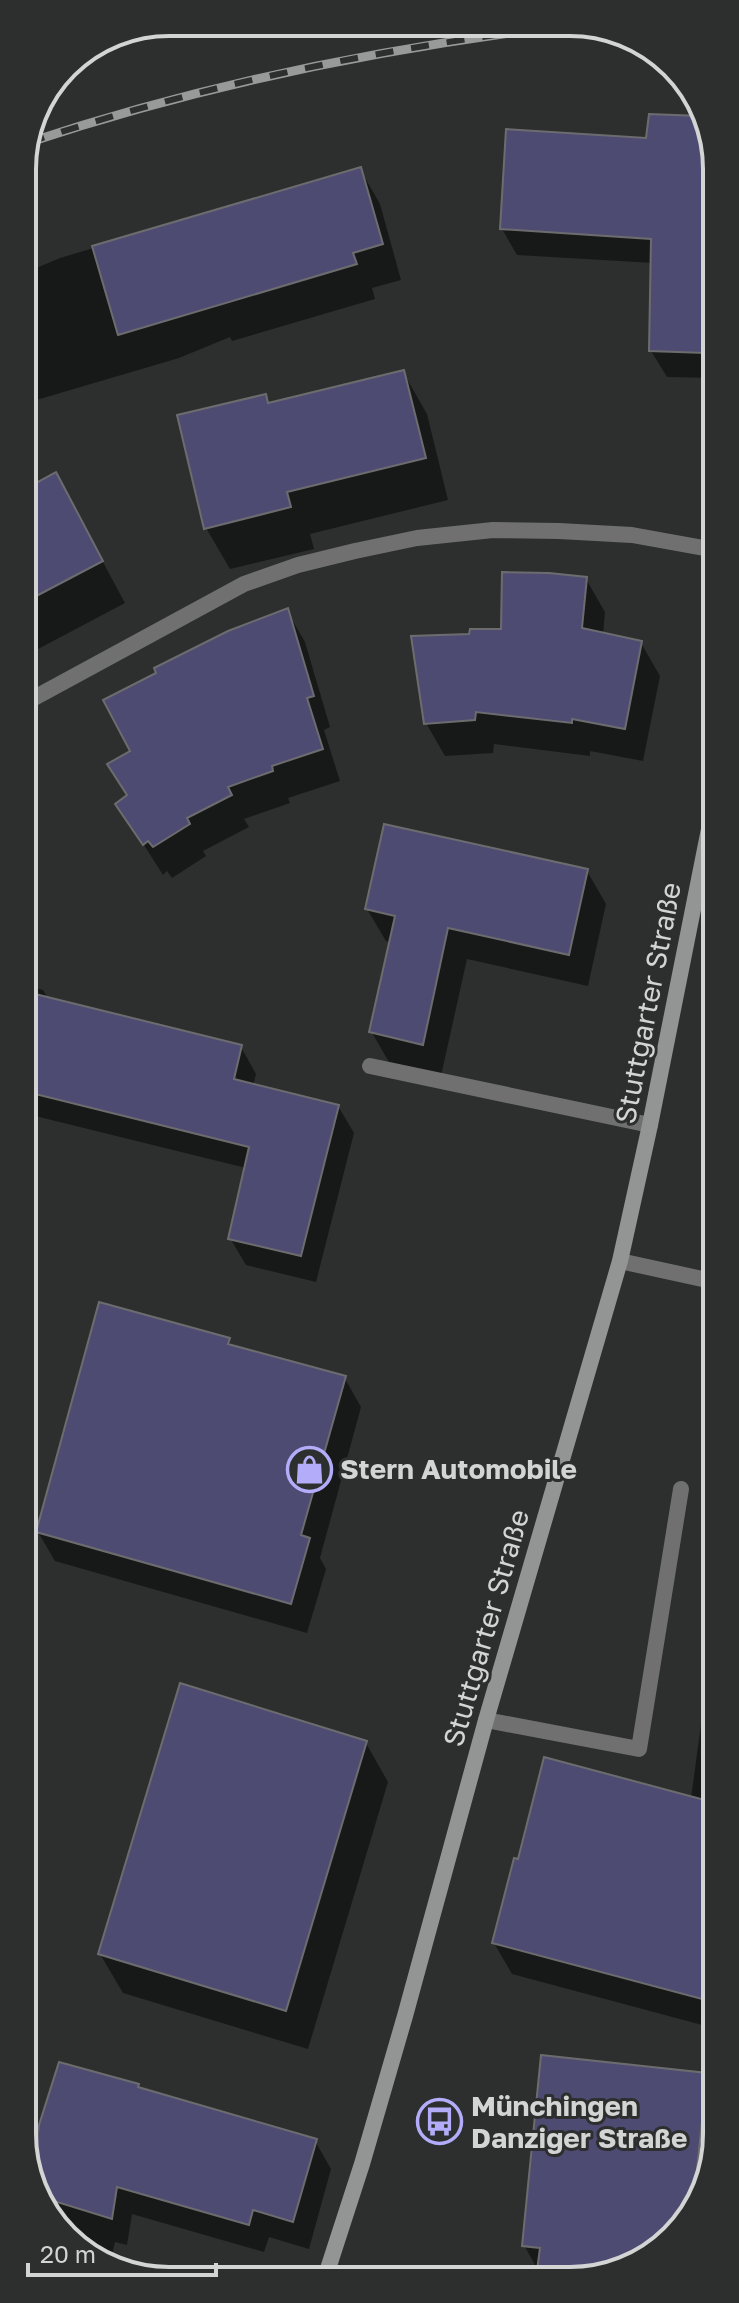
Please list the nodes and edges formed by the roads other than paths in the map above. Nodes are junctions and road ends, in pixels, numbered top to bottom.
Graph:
1 (703, 548) edge
2 (36, 697) edge
3 (703, 859) edge
4 (370, 1066) dead end
5 (650, 1125) junction
6 (620, 1261) junction
7 (703, 1279) edge
8 (681, 1489) dead end
9 (486, 1720) junction
10 (329, 2267) edge

1 - 2 street
3 - 5 street, Stuttgarter Straße
4 - 5 street
5 - 6 street, Stuttgarter Straße
6 - 7 street
6 - 9 street, Stuttgarter Straße
8 - 9 street
9 - 10 street, Stuttgarter Straße

